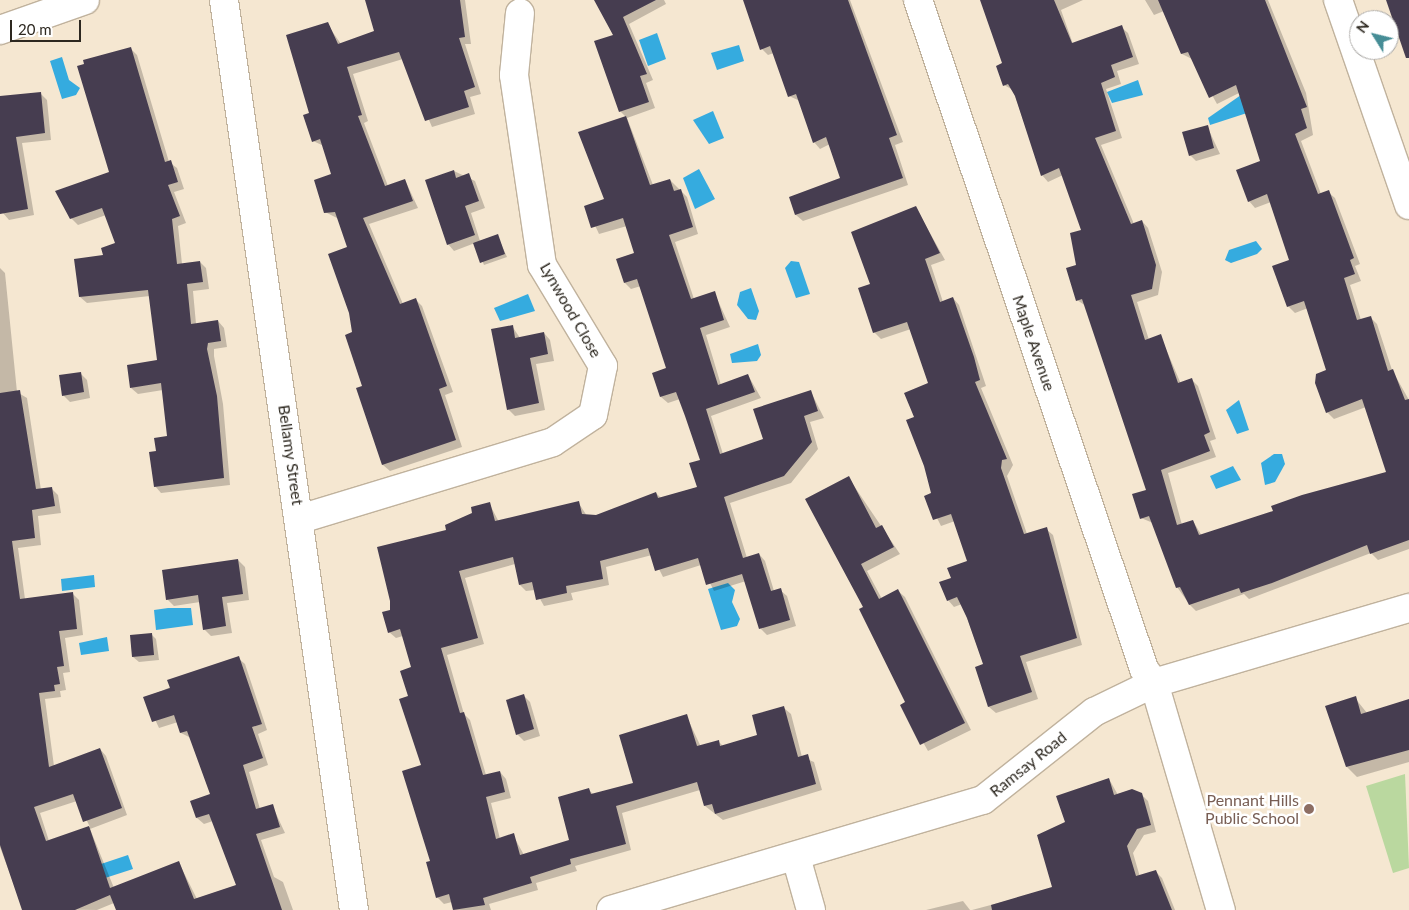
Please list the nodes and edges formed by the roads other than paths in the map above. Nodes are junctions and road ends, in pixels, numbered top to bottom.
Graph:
1 (85, 0) edge
2 (224, 0) edge
3 (918, 0) edge
4 (1338, 0) edge
5 (520, 13) dead end
6 (0, 30) edge
7 (1409, 205) edge
8 (300, 519) junction
9 (1409, 608) edge
10 (1154, 683) junction
11 (796, 857) junction
12 (354, 910) edge
13 (611, 910) edge
14 (811, 910) edge
15 (1221, 910) edge

1 - 6 street
2 - 8 street, Bellamy Street
3 - 10 street, Maple Avenue
4 - 7 street
5 - 8 street, Lynwood Close
8 - 12 street, Bellamy Street
9 - 10 street, Ramsay Road
10 - 11 street, Ramsay Road
10 - 15 street, Maple Avenue
11 - 13 street, Ramsay Road
11 - 14 street

